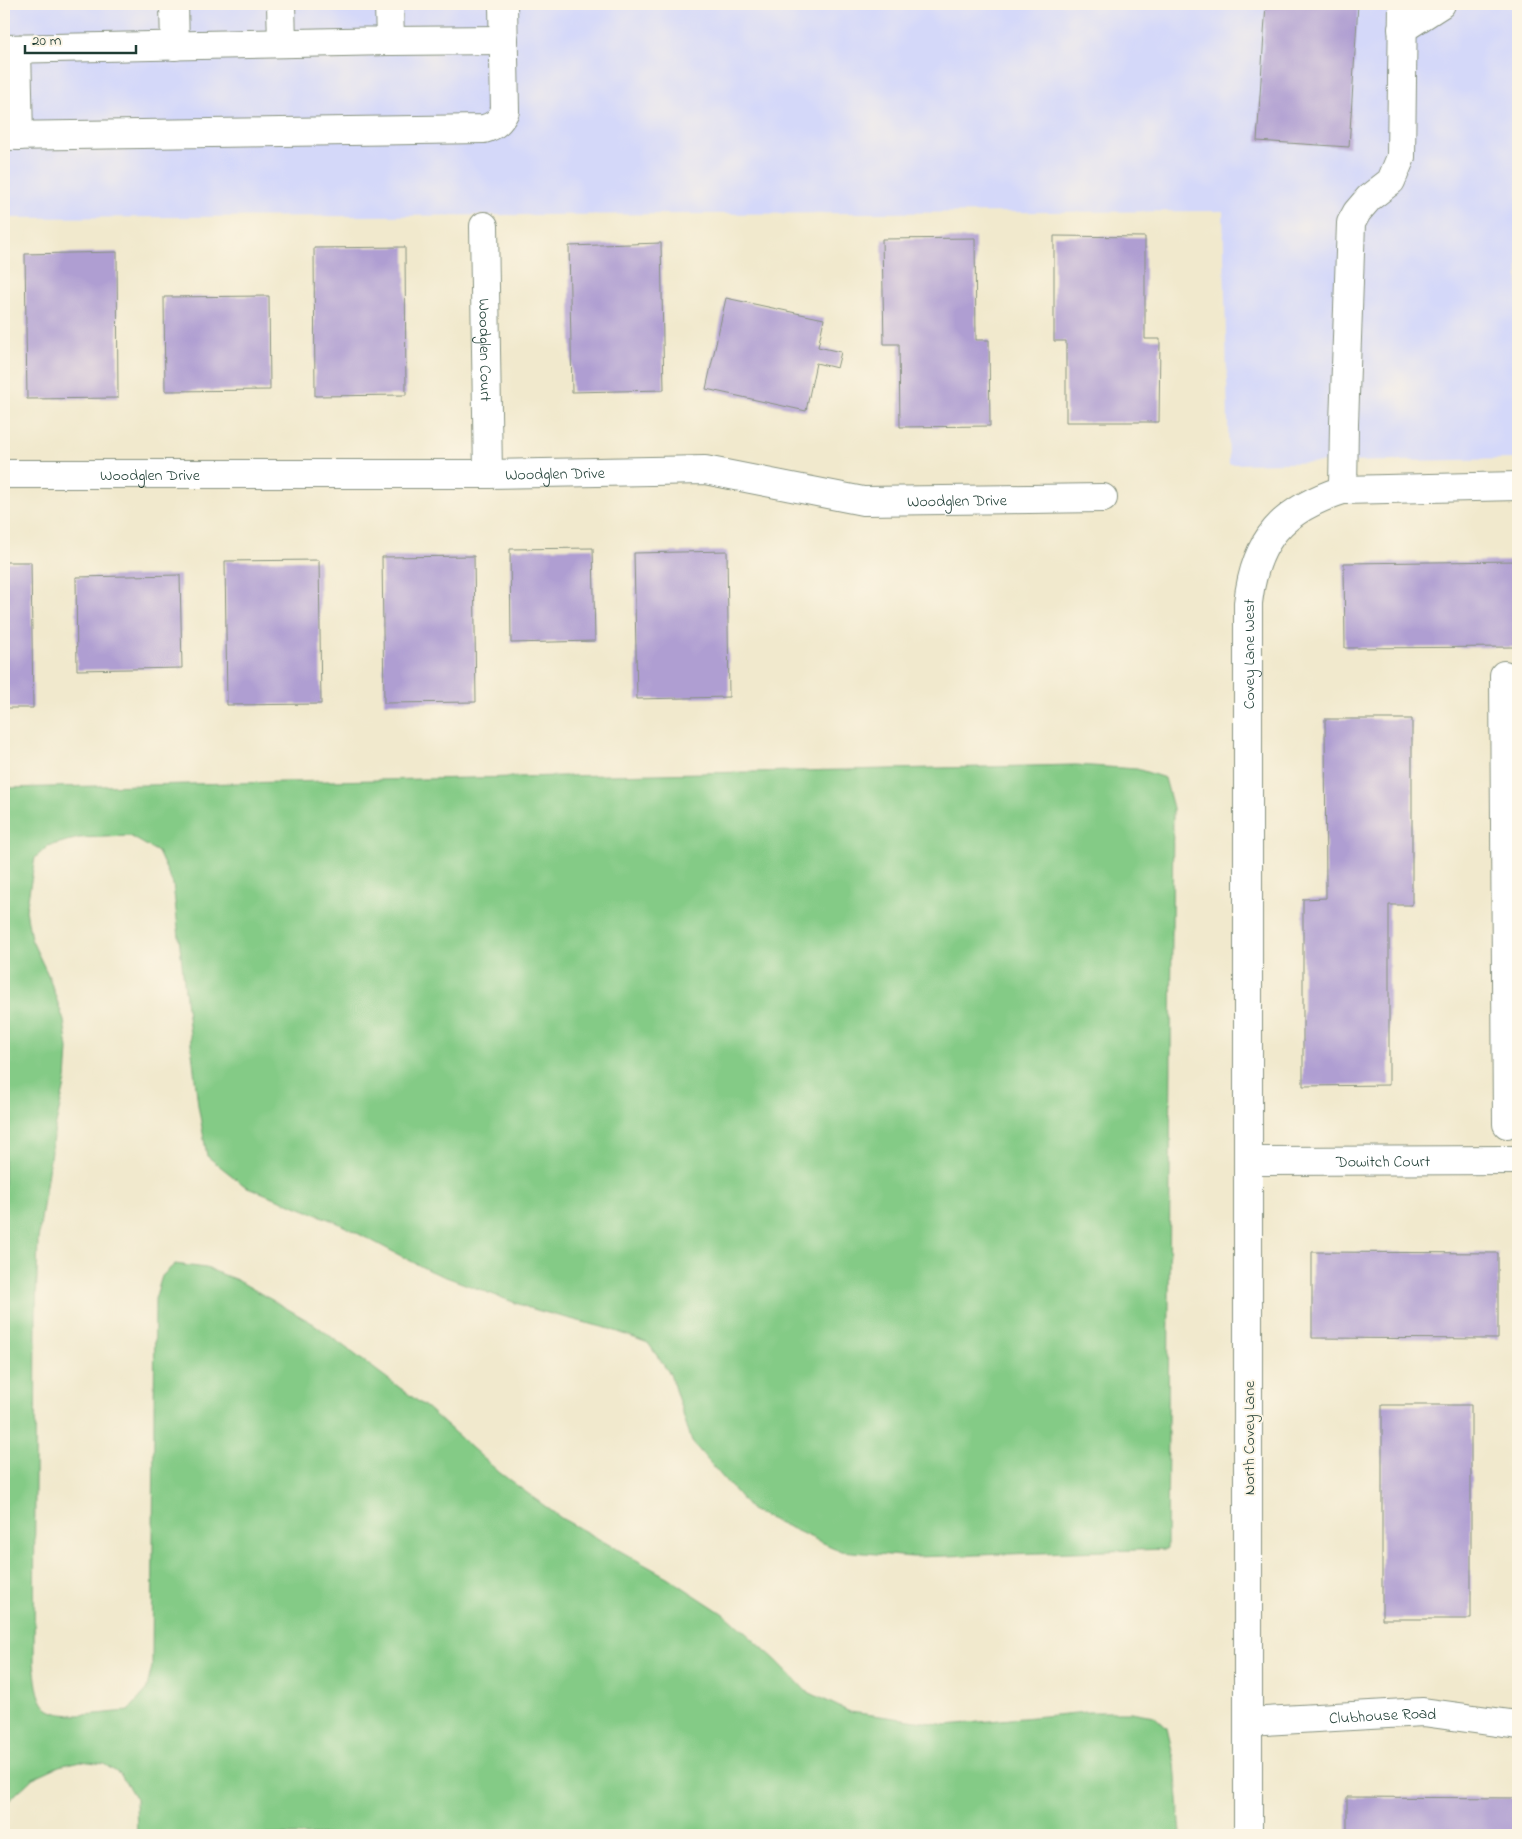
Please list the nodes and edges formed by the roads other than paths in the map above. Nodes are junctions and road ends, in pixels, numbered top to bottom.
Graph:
1 (174, 4) edge
2 (281, 4) edge
3 (389, 4) edge
4 (503, 4) edge
5 (1441, 4) edge
6 (1402, 16) edge
7 (504, 40) junction
8 (390, 41) junction
9 (282, 44) junction
10 (174, 46) junction
11 (10, 49) edge
12 (11, 136) edge
13 (484, 226) dead end
14 (4, 474) edge
15 (488, 474) junction
16 (1518, 486) edge
17 (1343, 490) junction
18 (1104, 498) dead end
19 (1504, 675) dead end
20 (1248, 1040) joint
21 (1513, 1116) edge
22 (1518, 1155) edge
23 (1518, 1160) edge
24 (1248, 1161) junction
25 (1248, 1722) junction
26 (1518, 1725) edge
27 (1248, 1835) edge

1 - 10 street
2 - 9 street
3 - 8 street
4 - 7 street
5 - 6 street
6 - 17 street
7 - 8 street
7 - 12 street
8 - 9 street
9 - 10 street
10 - 11 street
11 - 12 street
13 - 15 street, Woodglen Court
14 - 15 street, Woodglen Drive
15 - 18 street, Woodglen Drive
16 - 17 street, Covey Lane West
17 - 20 street, Covey Lane West
19 - 21 street
20 - 24 street, North Covey Lane
21 - 22 street
23 - 24 street, Dowitch Court
24 - 25 street, North Covey Lane
25 - 26 street, Clubhouse Road
25 - 27 street, North Covey Lane

